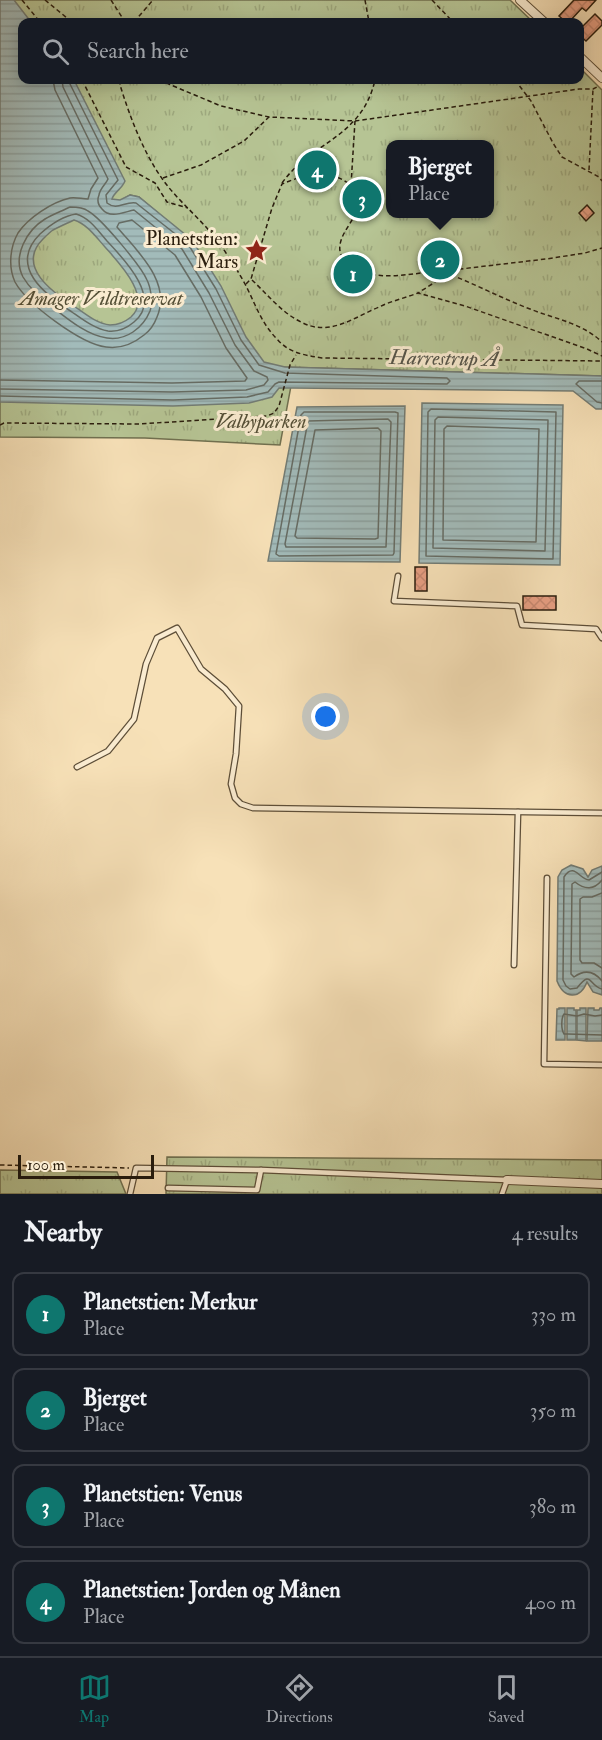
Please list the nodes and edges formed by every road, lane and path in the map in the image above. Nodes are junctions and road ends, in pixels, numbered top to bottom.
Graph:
1 (22, 0) edge
2 (45, 0) edge
3 (111, 0) edge
4 (153, 0) edge
5 (365, 0) edge
6 (432, 0) edge
7 (520, 0) edge
8 (37, 18) edge
9 (67, 18) edge
10 (122, 18) edge
11 (137, 18) edge
12 (368, 18) edge
13 (449, 18) edge
14 (540, 18) edge
15 (584, 62) edge
16 (602, 78) edge
17 (84, 84) edge
18 (120, 84) edge
19 (169, 84) edge
20 (373, 84) edge
21 (517, 84) edge
22 (602, 84) edge
23 (593, 89) junction
24 (528, 97) junction
25 (269, 117) junction
26 (355, 121) junction
27 (589, 171) junction
28 (162, 179) junction
29 (602, 181) edge
30 (282, 184) junction
31 (351, 186) junction
32 (189, 208) junction
33 (602, 248) edge
34 (443, 271) junction
35 (251, 279) junction
36 (246, 285) junction
37 (418, 294) junction
38 (602, 342) edge
39 (296, 354) junction
40 (602, 356) edge
41 (602, 361) edge
42 (0, 425) edge
43 (398, 576) dead end
44 (602, 638) edge
45 (77, 766) dead end
46 (518, 812) junction
47 (602, 813) edge
48 (547, 878) dead end
49 (514, 965) dead end
50 (602, 1065) edge
51 (0, 1165) edge
52 (136, 1168) junction
53 (261, 1170) junction
54 (507, 1180) junction
55 (602, 1184) edge
56 (168, 1188) dead end
57 (186, 1191) edge
58 (257, 1192) edge
59 (130, 1194) edge
60 (501, 1194) edge

1 - 8 path
2 - 9 path
3 - 10 path
4 - 11 path
5 - 12 path
6 - 13 path
7 - 14 street
15 - 16 street
17 - 32 path
18 - 28 path
19 - 25 path
20 - 26 path
21 - 24 path
22 - 23 path
23 - 24 path
23 - 27 path
24 - 26 path
24 - 27 path
25 - 26 path
25 - 28 path
26 - 30 path
26 - 31 path
27 - 29 path
28 - 32 path
30 - 31 path
30 - 35 path
31 - 34 path
32 - 36 path
33 - 34 path
34 - 37 path
34 - 38 path
35 - 36 path
35 - 37 path
36 - 39 path
37 - 40 path
39 - 41 path
39 - 42 path
43 - 44 lane
45 - 46 lane
46 - 47 lane
46 - 49 lane
48 - 50 lane
51 - 52 path
52 - 53 lane
52 - 59 lane
53 - 54 lane
53 - 58 lane
54 - 55 street
54 - 60 lane
56 - 57 lane
57 - 58 lane

